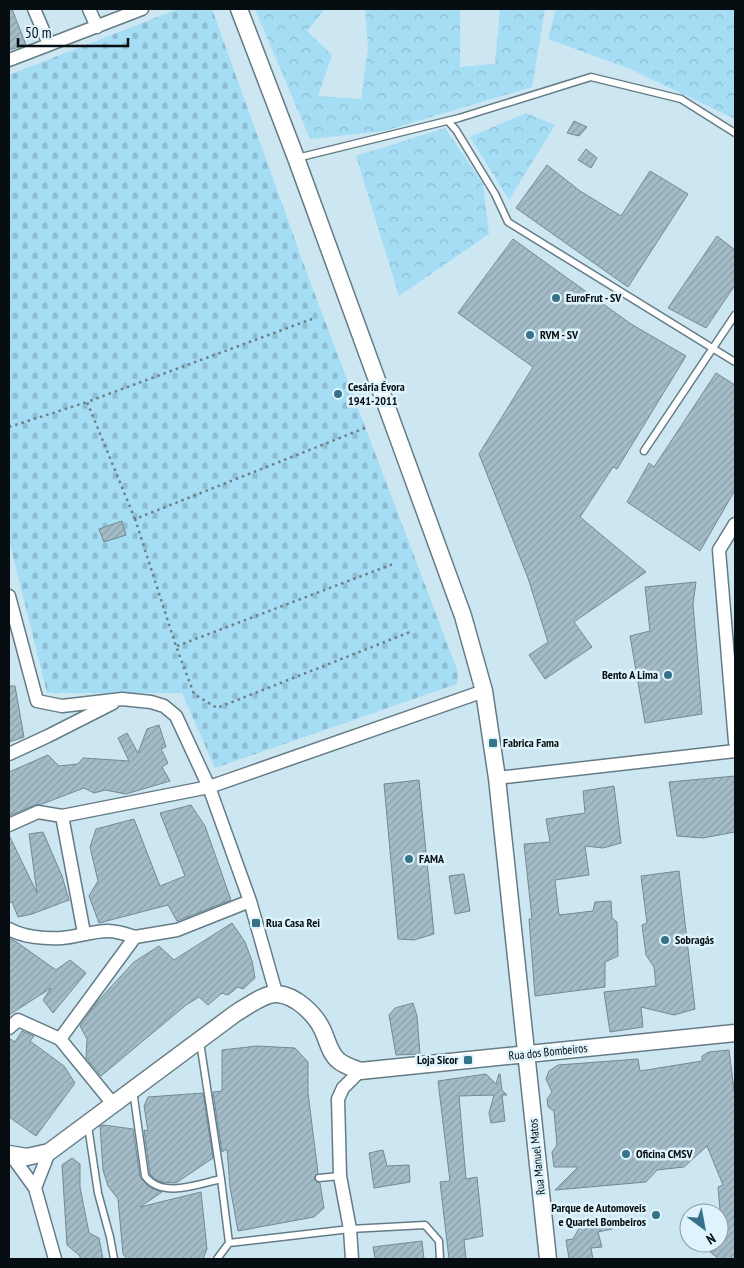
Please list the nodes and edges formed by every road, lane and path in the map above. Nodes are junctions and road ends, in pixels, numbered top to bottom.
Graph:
1 (34, 9) edge
2 (90, 9) edge
3 (142, 9) edge
4 (239, 9) edge
5 (97, 27) junction
6 (48, 44) junction
7 (9, 60) edge
8 (448, 121) junction
9 (735, 133) edge
10 (296, 158) junction
11 (735, 315) edge
12 (312, 319) dead end
13 (713, 348) junction
14 (735, 362) edge
15 (87, 402) junction
16 (9, 427) edge
17 (365, 428) dead end
18 (644, 451) dead end
19 (135, 520) junction
20 (735, 524) edge
21 (393, 564) dead end
22 (9, 596) edge
23 (410, 632) dead end
24 (176, 646) junction
25 (484, 691) junction
26 (122, 699) junction
27 (735, 742) edge
28 (735, 750) edge
29 (9, 754) edge
30 (498, 778) junction
31 (209, 787) junction
32 (62, 816) junction
33 (9, 825) edge
34 (250, 901) junction
35 (9, 929) edge
36 (84, 933) junction
37 (135, 937) junction
38 (276, 994) junction
39 (9, 1028) edge
40 (735, 1033) edge
41 (60, 1039) junction
42 (200, 1041) junction
43 (526, 1054) junction
44 (360, 1071) junction
45 (133, 1089) junction
46 (113, 1104) junction
47 (87, 1124) junction
48 (49, 1152) junction
49 (10, 1154) edge
50 (340, 1176) junction
51 (319, 1178) dead end
52 (221, 1179) junction
53 (35, 1188) junction
54 (350, 1228) junction
55 (229, 1243) junction
56 (54, 1259) edge
57 (114, 1259) edge
58 (217, 1259) edge
59 (352, 1259) edge
60 (440, 1259) edge
61 (548, 1259) edge

1 - 6 street
2 - 5 street
3 - 5 street
4 - 10 main road, Rua Manuel Matos
5 - 6 street
6 - 7 street
8 - 9 lane
8 - 10 lane
8 - 13 lane
10 - 25 main road, Rua Manuel Matos
11 - 13 lane
12 - 15 path
13 - 14 lane
13 - 18 lane
15 - 16 path
15 - 19 path
17 - 19 path
19 - 24 path
20 - 27 street
21 - 24 path
22 - 26 street
23 - 24 path
25 - 30 main road, Rua Manuel Matos
25 - 31 street
26 - 29 street
26 - 31 street
28 - 30 street
30 - 43 main road, Rua Manuel Matos
31 - 32 street
31 - 34 street
32 - 33 street
32 - 36 street
34 - 37 street
34 - 38 street
35 - 36 street
36 - 37 street
37 - 41 street
38 - 42 main road
38 - 44 main road
39 - 41 street
40 - 43 main road, Rua dos Bombeiros
41 - 46 street
42 - 45 main road
42 - 52 lane
43 - 44 main road, Rua dos Bombeiros
43 - 61 main road, Rua Manuel Matos
44 - 50 street
45 - 46 main road
45 - 52 lane
46 - 47 main road
47 - 48 main road
47 - 57 lane
48 - 49 main road
48 - 53 street
49 - 53 street
50 - 51 lane
50 - 54 street
52 - 55 lane
53 - 56 street
54 - 55 lane
54 - 59 street
54 - 60 lane
55 - 58 lane

